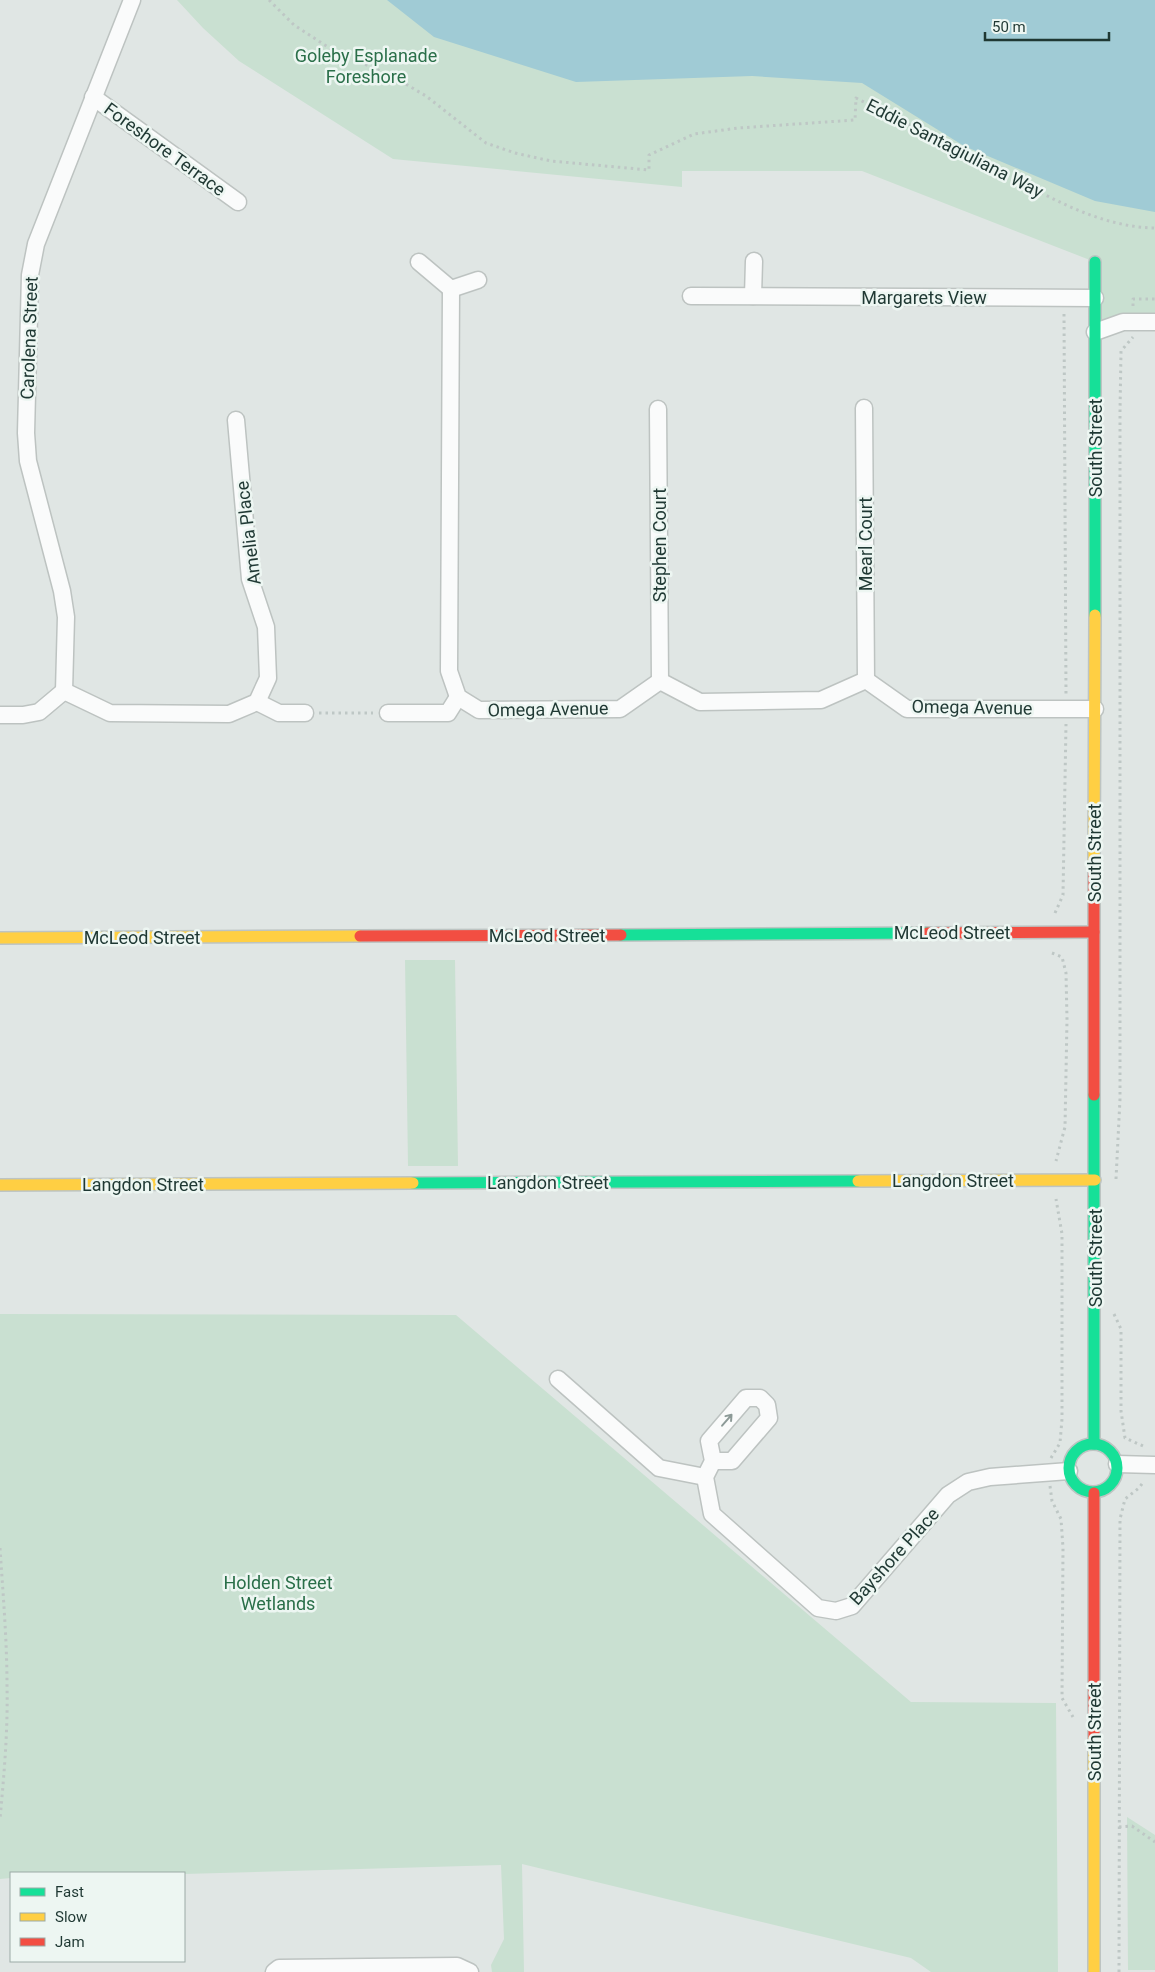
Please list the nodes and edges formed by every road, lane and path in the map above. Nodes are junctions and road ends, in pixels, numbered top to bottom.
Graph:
1 (132, 0) edge
2 (269, 0) edge
3 (93, 97) junction
4 (238, 202) dead end
5 (1155, 228) edge
6 (754, 261) dead end
7 (420, 262) dead end
8 (1095, 262) dead end
9 (478, 280) dead end
10 (451, 289) junction
11 (691, 296) dead end
12 (753, 296) junction
13 (1064, 298) junction
14 (1095, 298) junction
15 (1133, 298) dead end
16 (1155, 299) edge
17 (1133, 322) junction
18 (1155, 322) edge
19 (1095, 332) junction
20 (864, 408) dead end
21 (658, 409) dead end
22 (236, 420) dead end
23 (866, 680) junction
24 (660, 681) junction
25 (64, 691) junction
26 (458, 698) junction
27 (257, 702) junction
28 (1066, 709) junction
29 (1094, 709) junction
30 (305, 713) joint
31 (388, 713) joint
32 (0, 715) edge
33 (1049, 932) junction
34 (1094, 932) junction
35 (0, 938) edge
36 (1056, 1180) junction
37 (1095, 1180) junction
38 (1116, 1182) dead end
39 (0, 1185) edge
40 (1113, 1311) dead end
41 (558, 1379) dead end
42 (1094, 1444) junction
43 (713, 1461) dead end
44 (1117, 1464) junction
45 (1149, 1464) edge
46 (1069, 1471) junction
47 (1049, 1473) junction
48 (705, 1477) junction
49 (1094, 1492) junction
50 (0, 1548) edge
51 (1074, 1718) dead end
52 (0, 1820) edge
53 (1119, 1827) junction
54 (1155, 1842) edge
55 (274, 1972) edge
56 (470, 1972) edge
57 (1094, 1972) edge
58 (1119, 1972) edge

1 - 3 street, Carolena Street
2 - 5 path, Eddie Santagiuliana Way
3 - 4 street, Foreshore Terrace
3 - 25 street, Carolena Street
6 - 12 street
7 - 10 street
8 - 14 street, South Street
9 - 10 street
10 - 26 street
11 - 12 street, Margarets View
12 - 13 street, Margarets View
13 - 14 street, Margarets View
13 - 28 path
14 - 19 street, South Street
15 - 16 path
17 - 18 street
17 - 19 street
17 - 38 path
19 - 29 street, South Street
20 - 23 street, Mearl Court
21 - 24 street, Stephen Court
22 - 27 street, Amelia Place
23 - 24 street
23 - 28 street, Omega Avenue
24 - 26 street, Omega Avenue
25 - 27 street
25 - 32 street
26 - 31 street
27 - 30 street
28 - 29 street, Omega Avenue
28 - 33 path
29 - 34 street, South Street
30 - 31 path
33 - 34 street, McLeod Street
33 - 35 street, McLeod Street
33 - 36 path
34 - 37 street, South Street
36 - 37 street, Langdon Street
36 - 39 street, Langdon Street
36 - 47 path
37 - 42 street, South Street
40 - 45 path
41 - 48 street
42 - 44 street
42 - 46 street
43 - 48 street
44 - 45 street
44 - 49 street
45 - 53 path
46 - 47 street, Bayshore Place
46 - 49 street
47 - 48 street, Bayshore Place
47 - 51 path
49 - 57 street, South Street
50 - 52 path
53 - 54 path
53 - 58 path
55 - 56 street

